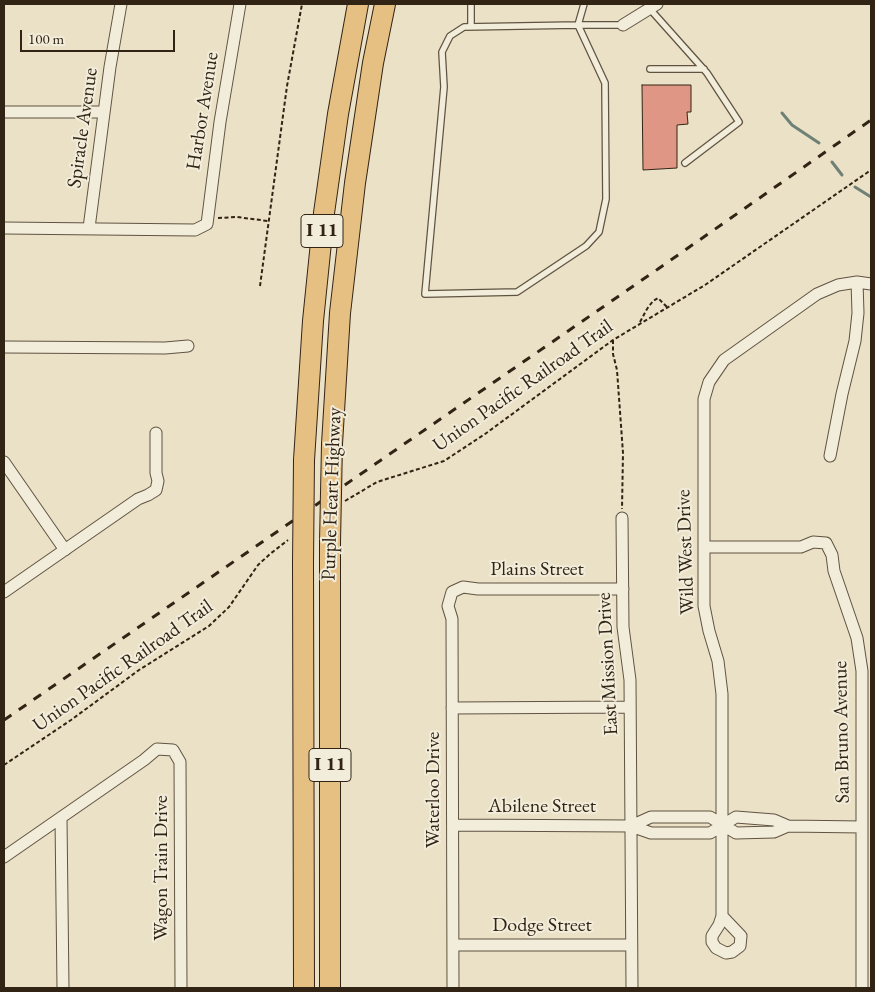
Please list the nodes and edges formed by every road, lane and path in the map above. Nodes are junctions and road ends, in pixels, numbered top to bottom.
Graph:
1 (121, 4) edge
2 (240, 4) edge
3 (302, 4) edge
4 (358, 4) edge
5 (386, 4) edge
6 (471, 4) edge
7 (584, 4) edge
8 (653, 6) edge
9 (578, 25) junction
10 (623, 25) joint
11 (471, 27) junction
12 (650, 69) dead end
13 (704, 69) junction
14 (4, 112) edge
15 (104, 112) junction
16 (685, 163) dead end
17 (871, 170) edge
18 (268, 221) junction
19 (207, 224) junction
20 (4, 228) edge
21 (89, 228) junction
22 (857, 282) junction
23 (871, 284) edge
24 (260, 286) dead end
25 (667, 307) junction
26 (640, 323) junction
27 (612, 340) junction
28 (188, 346) dead end
29 (4, 348) edge
30 (156, 433) dead end
31 (830, 456) dead end
32 (4, 462) edge
33 (340, 504) dead end
34 (622, 518) joint
35 (291, 538) dead end
36 (704, 547) junction
37 (65, 550) junction
38 (623, 589) junction
39 (4, 592) edge
40 (452, 592) joint
41 (866, 655) edge
42 (630, 707) junction
43 (452, 708) junction
44 (4, 765) edge
45 (61, 818) junction
46 (723, 825) junction
47 (452, 826) junction
48 (631, 826) junction
49 (862, 827) junction
50 (4, 857) edge
51 (722, 916) dead end
52 (453, 945) junction
53 (631, 945) junction
54 (63, 988) edge
55 (181, 988) edge
56 (304, 988) edge
57 (330, 988) edge
58 (453, 988) edge
59 (632, 988) edge
60 (862, 988) edge

1 - 15 street, Spiracle Avenue
2 - 19 street, Harbor Avenue
3 - 18 path
4 - 56 highway, Purple Heart Highway / I 11, bridge
5 - 57 highway, Purple Heart Highway / I 11, bridge
6 - 11 lane
7 - 9 lane
8 - 10 street
8 - 13 lane
9 - 10 lane
9 - 11 lane
9 - 11 lane
12 - 13 lane
13 - 16 lane
14 - 15 street
15 - 21 street, Spiracle Avenue
17 - 25 path, Union Pacific Railroad Trail
18 - 19 path
18 - 24 path
19 - 21 street
20 - 21 street
22 - 23 street, Wild West Drive
22 - 31 street
22 - 36 street, Wild West Drive
25 - 26 path, Union Pacific Railroad Trail
25 - 26 path
26 - 27 path, Union Pacific Railroad Trail
27 - 33 path, Union Pacific Railroad Trail
27 - 34 path
28 - 29 street
30 - 37 street
32 - 37 street
34 - 38 street, East Mission Drive
35 - 44 path, Union Pacific Railroad Trail
36 - 41 street, San Bruno Avenue
36 - 46 street, Wild West Drive
37 - 39 street
38 - 40 street, Plains Street
38 - 42 street, East Mission Drive
40 - 43 street, Waterloo Drive
41 - 49 street, San Bruno Avenue
42 - 43 street
42 - 48 street, East Mission Drive
43 - 47 street, Waterloo Drive
45 - 50 street
45 - 54 street
45 - 55 street, Wagon Train Drive
46 - 48 street, Abilene Street
46 - 49 street
46 - 51 street, Wild West Drive
47 - 48 street, Abilene Street
47 - 52 street, Waterloo Drive
48 - 53 street, East Mission Drive
49 - 60 street, San Bruno Avenue
52 - 53 street, Dodge Street
52 - 58 street, Waterloo Drive
53 - 59 street, East Mission Drive

